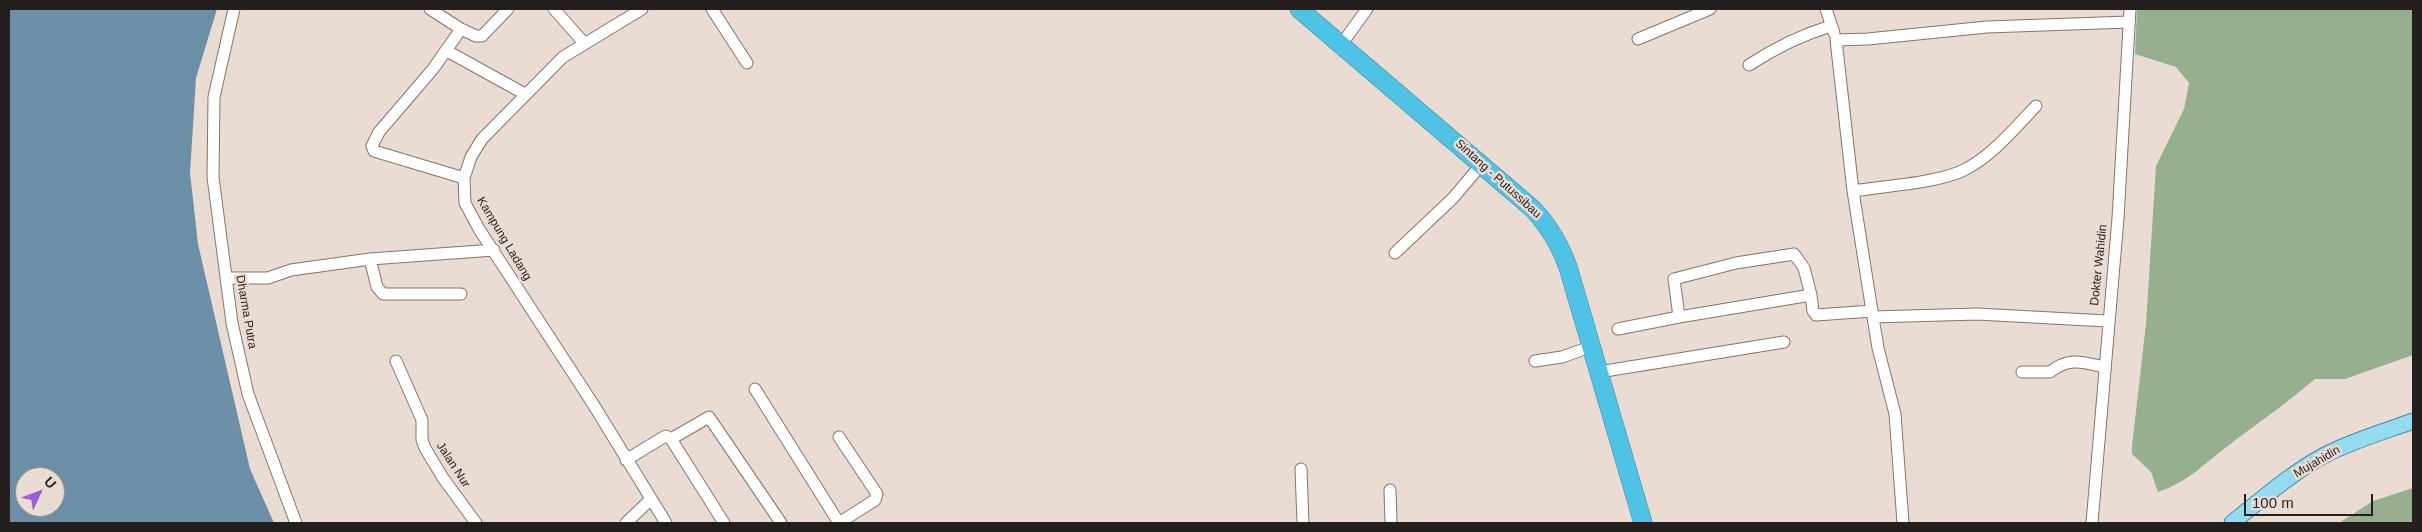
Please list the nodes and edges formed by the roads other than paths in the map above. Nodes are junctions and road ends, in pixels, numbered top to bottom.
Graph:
1 (234, 9) edge
2 (430, 9) edge
3 (508, 9) edge
4 (554, 9) edge
5 (642, 9) edge
6 (712, 9) edge
7 (1299, 9) edge
8 (1312, 9) edge
9 (1367, 9) edge
10 (1710, 9) edge
11 (1826, 9) edge
12 (2130, 9) edge
13 (2129, 22) junction
14 (1832, 26) junction
15 (460, 29) junction
16 (1346, 38) junction
17 (1638, 39) dead end
18 (1836, 40) junction
19 (584, 44) junction
20 (447, 51) junction
21 (747, 63) dead end
22 (1749, 65) dead end
23 (1385, 76) junction
24 (525, 94) junction
25 (2036, 106) dead end
26 (1481, 165) junction
27 (464, 178) junction
28 (1854, 191) junction
29 (494, 250) junction
30 (1395, 253) dead end
31 (370, 259) junction
32 (226, 278) junction
33 (462, 294) dead end
34 (1811, 296) junction
35 (1873, 314) junction
36 (1679, 317) junction
37 (2107, 321) junction
38 (1618, 329) dead end
39 (1784, 342) dead end
40 (1590, 347) junction
41 (396, 361) dead end
42 (1535, 361) dead end
43 (2104, 367) junction
44 (1605, 371) junction
45 (2022, 372) dead end
46 (754, 389) dead end
47 (2413, 421) edge
48 (2413, 429) edge
49 (839, 437) dead end
50 (671, 439) junction
51 (626, 460) junction
52 (1301, 469) dead end
53 (1390, 490) dead end
54 (651, 499) junction
55 (296, 523) edge
56 (476, 523) edge
57 (626, 523) edge
58 (666, 523) edge
59 (724, 523) edge
60 (781, 523) edge
61 (839, 523) edge
62 (1303, 523) edge
63 (1391, 523) edge
64 (1643, 523) edge
65 (1650, 523) edge
66 (1903, 523) edge
67 (2092, 523) edge
68 (2232, 523) edge
69 (2245, 523) edge

1 - 32 street, Dharma Putra
2 - 15 street
3 - 15 street
4 - 19 street
5 - 19 street, Kampung Ladang
6 - 21 street
7 - 23 highway, Sintang - Putussibau
8 - 16 highway, Sintang - Putussibau
9 - 16 street
10 - 17 street
11 - 14 street
12 - 13 street, Dokter Wahidin
13 - 18 street
13 - 37 street, Dokter Wahidin
14 - 18 street
14 - 22 street
15 - 20 street
16 - 23 highway, Sintang - Putussibau
18 - 28 street
19 - 24 street, Kampung Ladang
20 - 24 street
20 - 27 street
23 - 26 highway, Sintang - Putussibau
23 - 44 highway, Sintang - Putussibau
24 - 27 street, Kampung Ladang
25 - 28 street
26 - 30 street
26 - 40 highway, Sintang - Putussibau
27 - 29 street, Kampung Ladang
28 - 35 street
29 - 31 street
29 - 51 street, Kampung Ladang
31 - 32 street
31 - 33 street
32 - 55 street, Dharma Putra
34 - 35 street
34 - 36 street
34 - 36 street
35 - 37 street
35 - 66 street
36 - 38 street
37 - 43 street, Dokter Wahidin
39 - 44 street
40 - 42 street
40 - 64 highway, Sintang - Putussibau
41 - 56 street, Jalan Nur
43 - 45 street
43 - 67 street, Dokter Wahidin
44 - 65 highway, Sintang - Putussibau
46 - 61 street
47 - 68 main road, Mujahidin
48 - 69 main road, Mujahidin
49 - 61 street
50 - 51 street
50 - 59 street
50 - 60 street
51 - 54 street, Kampung Ladang
52 - 62 street
53 - 63 street
54 - 57 street
54 - 58 street, Kampung Ladang

